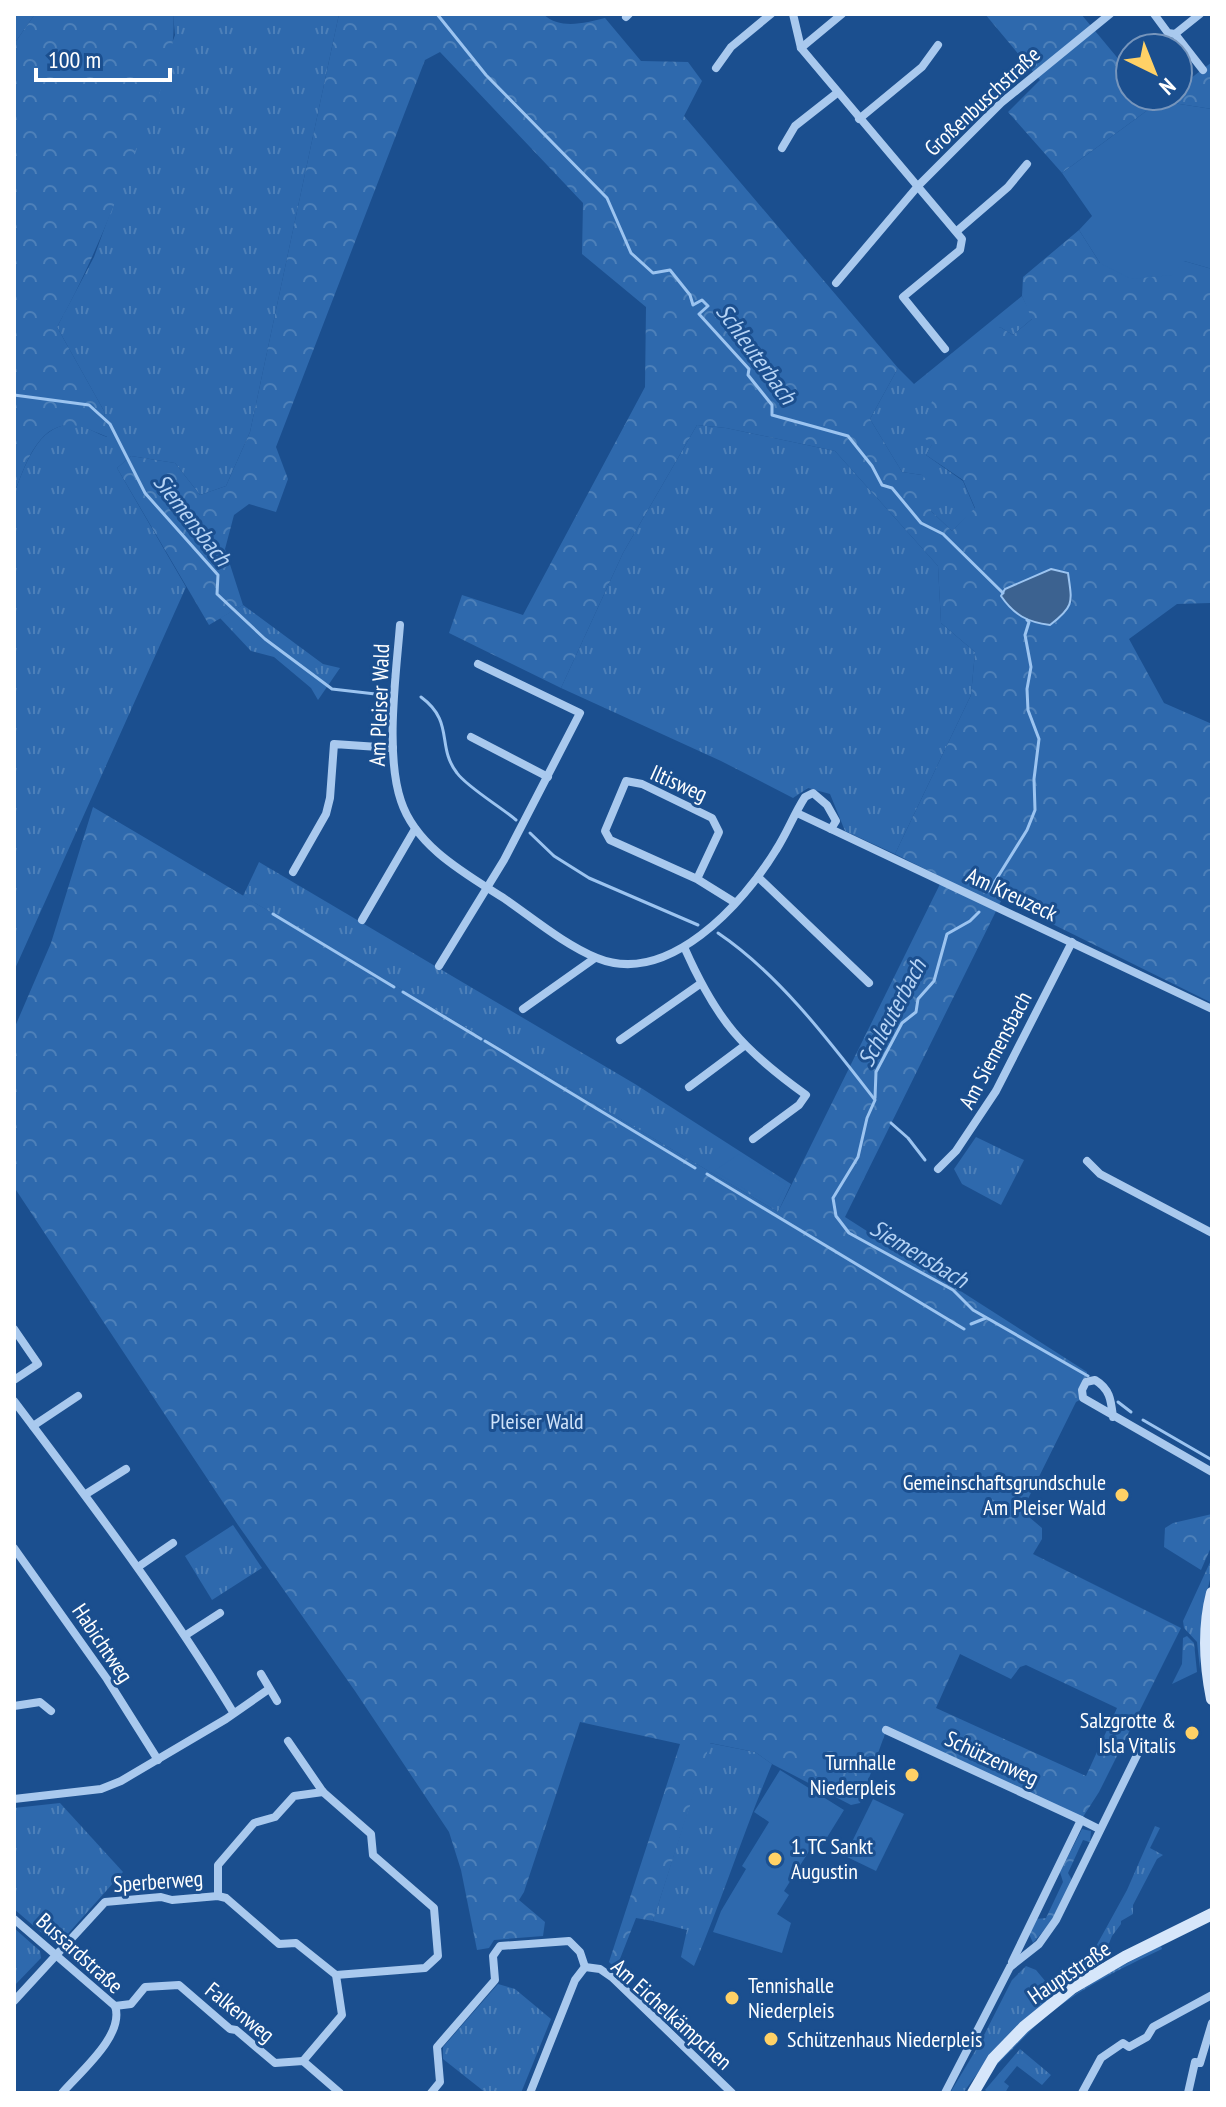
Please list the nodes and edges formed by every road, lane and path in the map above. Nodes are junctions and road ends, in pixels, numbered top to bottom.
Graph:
1 (771, 14) edge
2 (793, 14) edge
3 (842, 14) edge
4 (1110, 14) edge
5 (1154, 14) edge
6 (1200, 14) edge
7 (1167, 32) edge
8 (1178, 32) edge
9 (938, 45) dead end
10 (801, 48) junction
11 (1194, 58) edge
12 (716, 68) dead end
13 (1203, 70) dead end
14 (837, 93) junction
15 (859, 119) junction
16 (782, 148) dead end
17 (1027, 164) dead end
18 (918, 186) junction
19 (957, 231) junction
20 (836, 283) dead end
21 (945, 349) dead end
22 (400, 625) dead end
23 (478, 664) dead end
24 (471, 737) dead end
25 (393, 748) junction
26 (548, 777) junction
27 (797, 813) junction
28 (415, 829) junction
29 (831, 829) junction
30 (293, 872) dead end
31 (758, 877) junction
32 (697, 879) junction
33 (486, 887) junction
34 (734, 902) junction
35 (362, 920) dead end
36 (1072, 942) junction
37 (685, 949) junction
38 (595, 958) junction
39 (439, 966) dead end
40 (869, 983) dead end
41 (700, 984) junction
42 (523, 1009) dead end
43 (1212, 1009) edge
44 (620, 1040) dead end
45 (744, 1046) junction
46 (689, 1087) dead end
47 (753, 1139) dead end
48 (1087, 1161) dead end
49 (938, 1169) dead end
50 (1212, 1233) edge
51 (14, 1329) edge
52 (14, 1380) edge
53 (78, 1396) dead end
54 (14, 1401) edge
55 (1113, 1417) junction
56 (33, 1426) junction
57 (126, 1469) dead end
58 (1212, 1472) edge
59 (86, 1494) junction
60 (173, 1543) dead end
61 (14, 1548) edge
62 (138, 1567) junction
63 (1212, 1593) edge
64 (220, 1613) dead end
65 (186, 1635) junction
66 (261, 1674) dead end
67 (269, 1689) junction
68 (1212, 1699) edge
69 (277, 1701) dead end
70 (14, 1706) edge
71 (51, 1711) dead end
72 (230, 1715) junction
73 (886, 1730) dead end
74 (288, 1741) dead end
75 (1140, 1749) dead end
76 (158, 1760) junction
77 (323, 1792) junction
78 (14, 1799) edge
79 (1081, 1820) junction
80 (1099, 1829) junction
81 (218, 1896) junction
82 (1212, 1915) edge
83 (14, 1919) edge
84 (55, 1955) junction
85 (585, 1967) junction
86 (1010, 1967) junction
87 (336, 1975) junction
88 (1212, 1996) edge
89 (14, 2001) edge
90 (115, 2006) junction
91 (1212, 2023) edge
92 (303, 2061) junction
93 (62, 2093) edge
94 (340, 2093) edge
95 (431, 2093) edge
96 (530, 2093) edge
97 (732, 2093) edge
98 (945, 2093) edge
99 (973, 2093) edge
100 (1082, 2093) edge
101 (1188, 2093) edge

1 - 12 street
2 - 10 street
3 - 10 street
4 - 18 street, Großenbuschstraße
5 - 7 street
6 - 8 street
9 - 15 street
10 - 14 street
11 - 13 street
14 - 15 street
14 - 16 street
15 - 18 street
17 - 19 street
18 - 19 street, Großenbuschstraße
18 - 20 street, Großenbuschstraße
19 - 21 street
22 - 25 street, Am Pleiser Wald
23 - 26 street
24 - 26 street
25 - 28 street, Am Pleiser Wald
25 - 30 street
26 - 33 street
27 - 29 street, Am Kreuzeck
27 - 29 street
27 - 31 street, Am Pleiser Wald
28 - 33 street, Am Pleiser Wald
28 - 35 street
29 - 36 street, Am Kreuzeck
31 - 34 street, Am Pleiser Wald
31 - 40 street
32 - 32 street, Iltisweg
32 - 34 street, Iltisweg
33 - 38 street, Am Pleiser Wald
33 - 39 street
34 - 37 street, Am Pleiser Wald
36 - 43 street, Am Kreuzeck
36 - 49 street, Am Siemensbach
37 - 38 street, Am Pleiser Wald
37 - 41 street
38 - 42 street
41 - 44 street
41 - 45 street
45 - 46 street
45 - 47 street
48 - 50 street
51 - 52 street
53 - 56 street
54 - 56 street
55 - 55 street
55 - 58 street
56 - 59 street
57 - 59 street
59 - 62 street
60 - 62 street
61 - 76 street, Habichtweg
62 - 65 street
63 - 68 main road
64 - 65 street
65 - 72 street
66 - 67 street
67 - 69 street
67 - 72 street
70 - 71 street
72 - 76 street
73 - 79 street, Schützenweg
74 - 77 street
75 - 80 street
76 - 78 street
77 - 81 street
77 - 87 street
79 - 80 street, Schützenweg
79 - 86 street
80 - 86 street
81 - 84 street, Sperberweg
81 - 87 street, Sperberweg
82 - 99 main road, Hauptstraße
83 - 84 street, Bussardstraße
84 - 89 street, Sperberweg
84 - 90 street, Bussardstraße
85 - 95 street, Am Eichelkämpchen
85 - 96 street
85 - 97 street, Am Eichelkämpchen
86 - 98 street
87 - 92 street
88 - 100 street
90 - 92 street, Falkenweg
90 - 93 street, Bussardstraße
91 - 101 street
92 - 94 street

